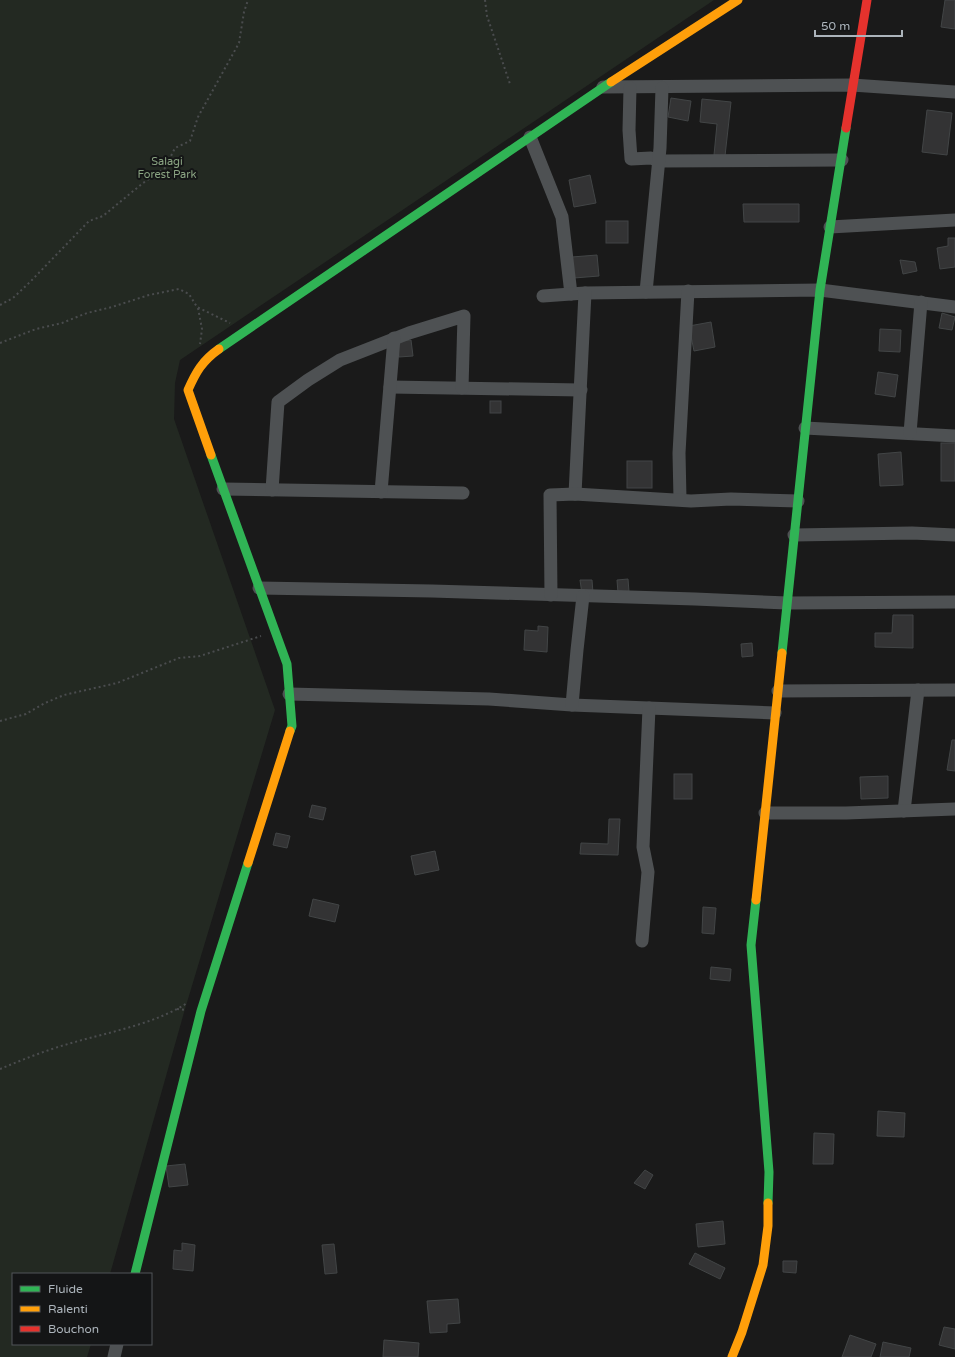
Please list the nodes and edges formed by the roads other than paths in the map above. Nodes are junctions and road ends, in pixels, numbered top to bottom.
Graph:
1 (738, 0) edge
2 (867, 0) edge
3 (852, 85) junction
4 (603, 87) junction
5 (630, 88) junction
6 (662, 88) junction
7 (955, 92) edge
8 (530, 137) junction
9 (842, 160) junction
10 (659, 161) junction
11 (955, 220) edge
12 (830, 227) junction
13 (820, 290) junction
14 (688, 291) junction
15 (646, 292) junction
16 (585, 293) junction
17 (571, 294) junction
18 (543, 296) dead end
19 (921, 302) junction
20 (955, 307) edge
21 (394, 338) junction
22 (390, 387) junction
23 (462, 388) junction
24 (581, 390) junction
25 (805, 428) junction
26 (910, 433) junction
27 (955, 436) edge
28 (223, 489) junction
29 (272, 490) junction
30 (381, 492) junction
31 (463, 493) dead end
32 (575, 494) junction
33 (680, 499) junction
34 (798, 502) junction
35 (794, 535) junction
36 (955, 535) edge
37 (259, 588) junction
38 (550, 595) junction
39 (583, 596) junction
40 (955, 602) edge
41 (787, 603) junction
42 (918, 690) junction
43 (955, 690) edge
44 (778, 691) junction
45 (289, 694) junction
46 (572, 705) junction
47 (649, 708) junction
48 (775, 713) junction
49 (955, 809) edge
50 (904, 811) junction
51 (765, 813) junction
52 (642, 941) dead end
53 (135, 1273) edge
54 (117, 1345) edge
55 (114, 1357) edge
56 (732, 1357) edge

1 - 4 street
2 - 3 street
3 - 6 street
3 - 7 street
3 - 9 street
4 - 5 street
4 - 8 street
5 - 6 street
5 - 10 street
6 - 10 street
8 - 17 street
8 - 28 street
9 - 10 street
9 - 12 street
10 - 15 street
11 - 12 street
12 - 13 street
13 - 14 street
13 - 19 street
13 - 25 street
14 - 15 street
14 - 33 street
15 - 16 street
16 - 17 street
16 - 24 street
17 - 18 street
19 - 20 street
19 - 26 street
21 - 22 street
21 - 23 street
21 - 29 street
22 - 23 street
22 - 30 street
23 - 24 street
24 - 32 street
25 - 26 street
25 - 34 street
26 - 27 street
28 - 29 street
28 - 37 street
29 - 30 street
30 - 31 street
32 - 33 street
32 - 38 street
33 - 34 street
34 - 35 street
35 - 36 street
35 - 41 street
37 - 38 street
37 - 45 street
38 - 39 street
39 - 41 street
39 - 46 street
40 - 41 street
41 - 44 street
42 - 43 street
42 - 44 street
42 - 50 street
44 - 48 street
45 - 46 street
45 - 53 street
46 - 47 street
47 - 48 street
47 - 52 street
48 - 51 street
49 - 50 street
50 - 51 street
51 - 56 street
54 - 55 street

